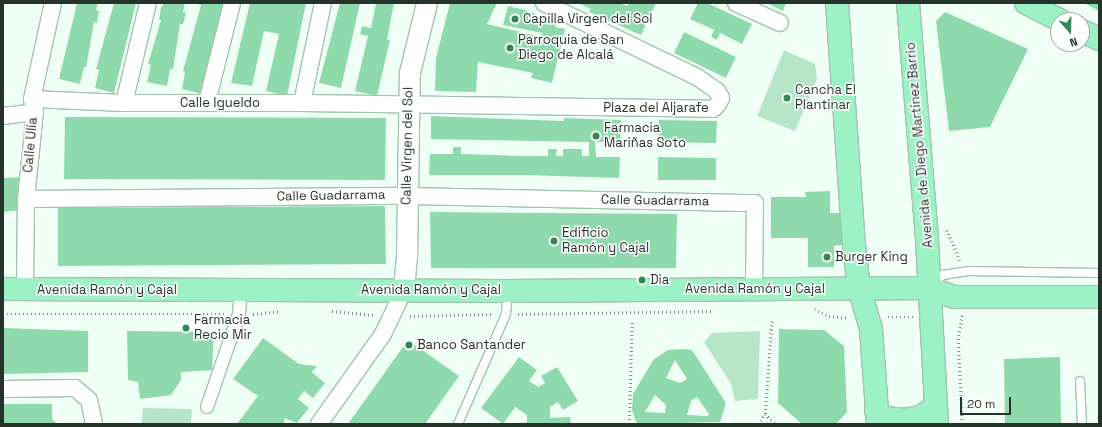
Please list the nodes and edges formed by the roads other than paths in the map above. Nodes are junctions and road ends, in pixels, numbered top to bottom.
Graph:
1 (53, 3) edge
2 (148, 3) edge
3 (232, 3) edge
4 (323, 3) edge
5 (427, 3) edge
6 (544, 3) edge
7 (736, 3) edge
8 (837, 3) edge
9 (908, 3) edge
10 (1026, 3) edge
11 (1050, 15) edge
12 (780, 22) dead end
13 (207, 102) junction
14 (124, 103) junction
15 (302, 103) junction
16 (34, 106) junction
17 (408, 106) junction
18 (3, 116) edge
19 (407, 196) junction
20 (26, 199) junction
21 (1099, 273) edge
22 (859, 288) junction
23 (930, 288) junction
24 (3, 289) edge
25 (25, 289) junction
26 (754, 289) junction
27 (241, 290) junction
28 (404, 290) junction
29 (508, 291) junction
30 (1099, 297) edge
31 (1080, 381) dead end
32 (3, 389) edge
33 (207, 407) dead end
34 (936, 415) edge
35 (874, 420) edge
36 (460, 421) edge
37 (94, 424) edge
38 (319, 424) edge
39 (1082, 424) edge

1 - 16 street, Calle Ulía
2 - 14 street
3 - 13 street
4 - 15 street
5 - 17 street, Calle Virgen del Sol
6 - 17 street, Plaza del Aljarafe
7 - 12 street
8 - 22 main road
9 - 23 main road, Avenida de Diego Martínez Barrio
10 - 11 main road
13 - 14 street, Calle Igueldo
13 - 15 street, Calle Igueldo
14 - 16 street, Calle Igueldo
15 - 17 street, Calle Igueldo
16 - 18 street, Calle Igueldo
16 - 20 street, Calle Ulía
17 - 19 street, Calle Virgen del Sol
19 - 20 street, Calle Guadarrama
19 - 26 street, Calle Guadarrama
19 - 28 street, Calle Virgen del Sol
20 - 25 street, Calle Ulía
21 - 23 lane
22 - 23 main road, Avenida Ramón y Cajal
22 - 26 main road, Avenida Ramón y Cajal
22 - 35 main road
23 - 30 main road
23 - 34 main road, Avenida de Diego Martínez Barrio
24 - 25 main road, Avenida Ramón y Cajal
25 - 27 main road, Avenida Ramón y Cajal
26 - 29 main road, Avenida Ramón y Cajal
27 - 28 main road, Avenida Ramón y Cajal
27 - 33 street
28 - 29 main road, Avenida Ramón y Cajal
28 - 38 street
29 - 36 lane
31 - 39 lane
32 - 37 street
34 - 35 main road

